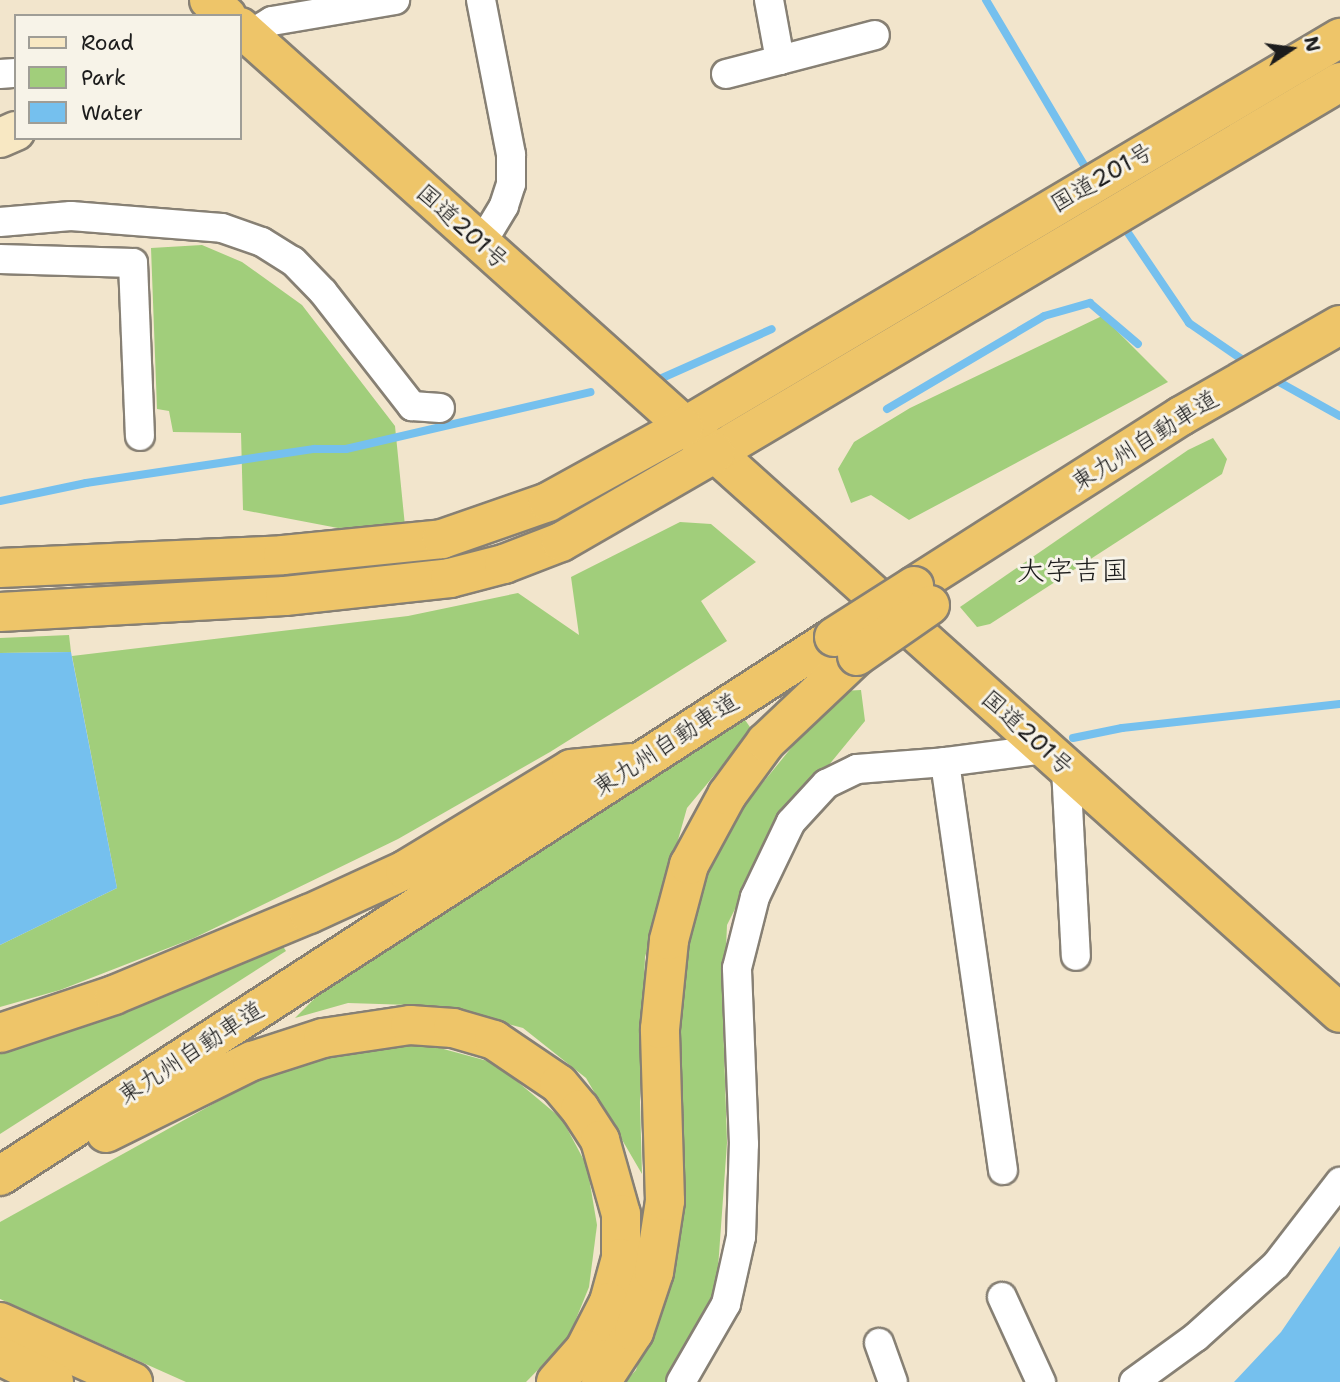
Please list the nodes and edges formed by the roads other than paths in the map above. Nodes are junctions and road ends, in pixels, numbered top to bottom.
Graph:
1 (209, 0) edge
2 (395, 0) edge
3 (481, 0) edge
4 (769, 0) edge
5 (223, 14) edge
6 (242, 28) edge
7 (242, 32) edge
8 (875, 35) dead end
9 (1340, 38) edge
10 (780, 60) junction
11 (726, 74) dead end
12 (1340, 82) edge
13 (0, 222) edge
14 (481, 244) junction
15 (0, 259) edge
16 (1338, 326) edge
17 (440, 408) dead end
18 (684, 427) junction
19 (139, 436) dead end
20 (715, 453) junction
21 (0, 568) edge
22 (0, 612) edge
23 (846, 646) junction
24 (1056, 759) junction
25 (640, 762) junction
26 (944, 762) junction
27 (1076, 956) dead end
28 (1340, 1013) edge
29 (0, 1032) edge
30 (1003, 1170) dead end
31 (0, 1176) edge
32 (1340, 1182) edge
33 (0, 1185) edge
34 (1002, 1297) dead end
35 (0, 1322) edge
36 (878, 1343) dead end
37 (0, 1356) edge
38 (54, 1382) edge
39 (133, 1382) edge
40 (556, 1382) edge
41 (601, 1382) edge
42 (681, 1382) edge
43 (893, 1382) edge
44 (1041, 1382) edge
45 (1134, 1382) edge

1 - 5 highway, 国道201号
2 - 6 street
3 - 14 street
4 - 10 street
7 - 14 highway, 国道201号
8 - 10 street
9 - 18 highway, 国道201号
10 - 11 street
12 - 20 highway, 国道201号
13 - 17 street
14 - 18 highway, 国道201号
15 - 19 street
16 - 23 highway, 東九州自動車道, bridge
18 - 20 highway, 国道201号
18 - 21 highway
20 - 22 highway
20 - 24 highway, 国道201号
23 - 25 highway, 東九州自動車道
23 - 41 highway
24 - 26 street
24 - 27 street
24 - 28 highway, 国道201号
25 - 29 highway
25 - 31 highway, 東九州自動車道
26 - 30 street
26 - 42 street
32 - 45 street
33 - 40 highway
34 - 44 street
35 - 39 highway
36 - 43 street
37 - 38 highway

